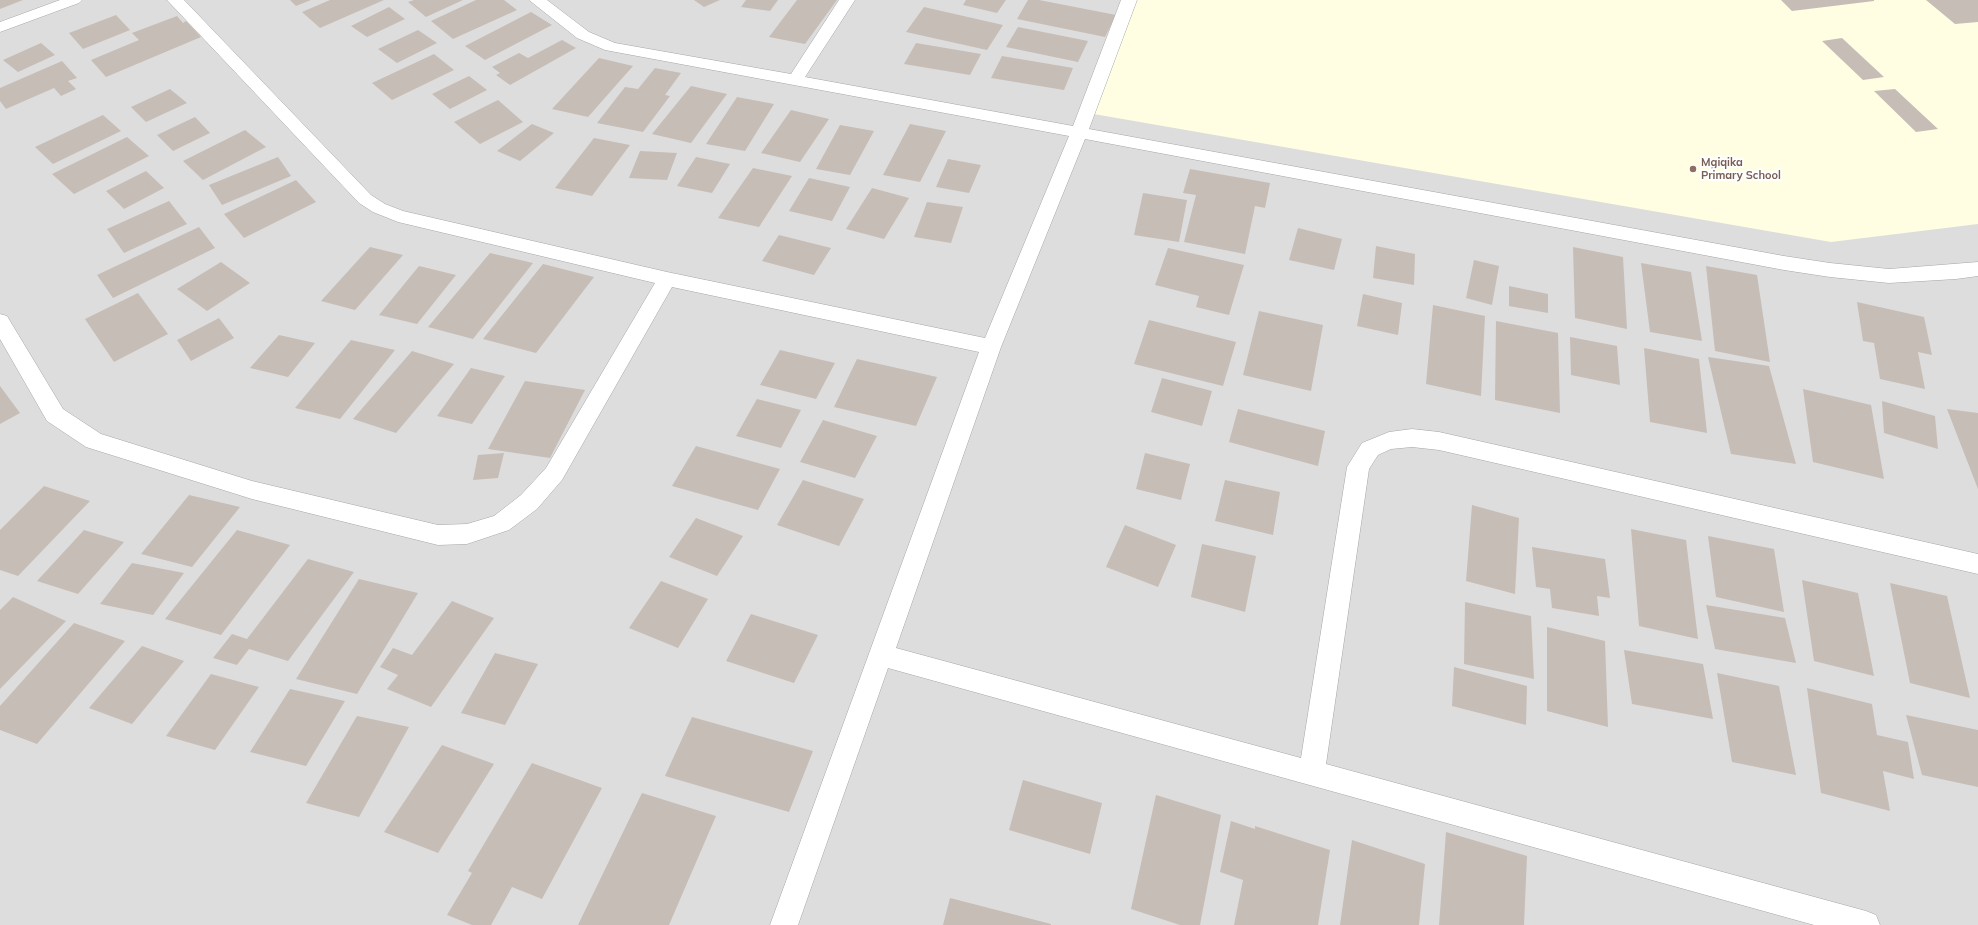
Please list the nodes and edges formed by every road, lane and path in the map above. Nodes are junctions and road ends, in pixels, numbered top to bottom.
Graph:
1 (74, 0) edge
2 (175, 0) edge
3 (538, 0) edge
4 (848, 0) edge
5 (1129, 0) edge
6 (0, 27) edge
7 (795, 80) junction
8 (1079, 132) junction
9 (1978, 269) edge
10 (667, 279) junction
11 (0, 321) edge
12 (991, 347) junction
13 (1978, 564) edge
14 (881, 655) junction
15 (1312, 773) junction
16 (784, 925) edge
17 (1866, 925) edge

1 - 6 street
2 - 10 street
3 - 7 street
4 - 7 street
5 - 8 street
7 - 8 street
8 - 9 street
8 - 12 street
10 - 11 street
10 - 12 street
12 - 14 street
13 - 15 street
14 - 15 street
14 - 16 street
15 - 17 street

